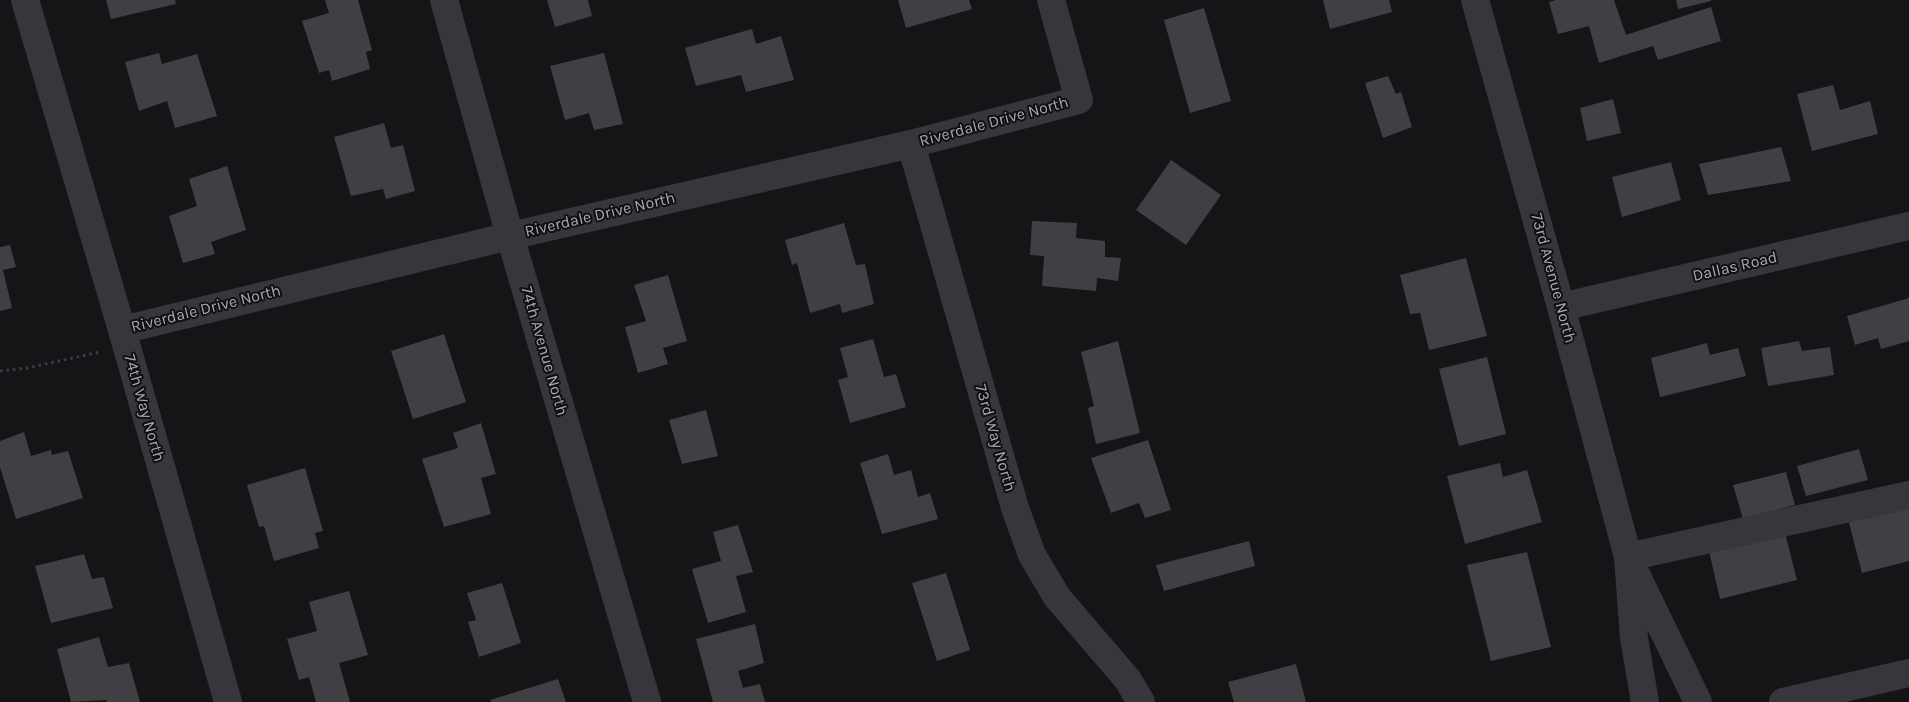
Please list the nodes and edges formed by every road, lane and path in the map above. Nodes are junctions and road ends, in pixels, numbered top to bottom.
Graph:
1 (25, 0) edge
2 (444, 0) edge
3 (1051, 0) edge
4 (1475, 0) edge
5 (911, 144) junction
6 (1909, 226) edge
7 (510, 236) junction
8 (1561, 307) junction
9 (124, 337) junction
10 (0, 371) edge
11 (1909, 496) edge
12 (1628, 557) junction
13 (1909, 673) edge
14 (228, 702) edge
15 (647, 702) edge
16 (1141, 702) edge
17 (1645, 702) edge
18 (1698, 702) edge
19 (1783, 702) edge

1 - 9 street, 74th Way North
2 - 7 street, 74th Avenue North
3 - 5 street, Riverdale Drive North
4 - 8 street, 73rd Avenue North
5 - 7 street, Riverdale Drive North
5 - 16 street, 73rd Way North
6 - 8 street, Dallas Road
7 - 9 street, Riverdale Drive North
7 - 15 street, 74th Avenue North
8 - 12 street, 73rd Avenue North
9 - 10 path
9 - 14 street, 74th Way North
11 - 12 street
12 - 17 street, 73rd Avenue North
12 - 18 street, 73rd Avenue North
13 - 19 street

